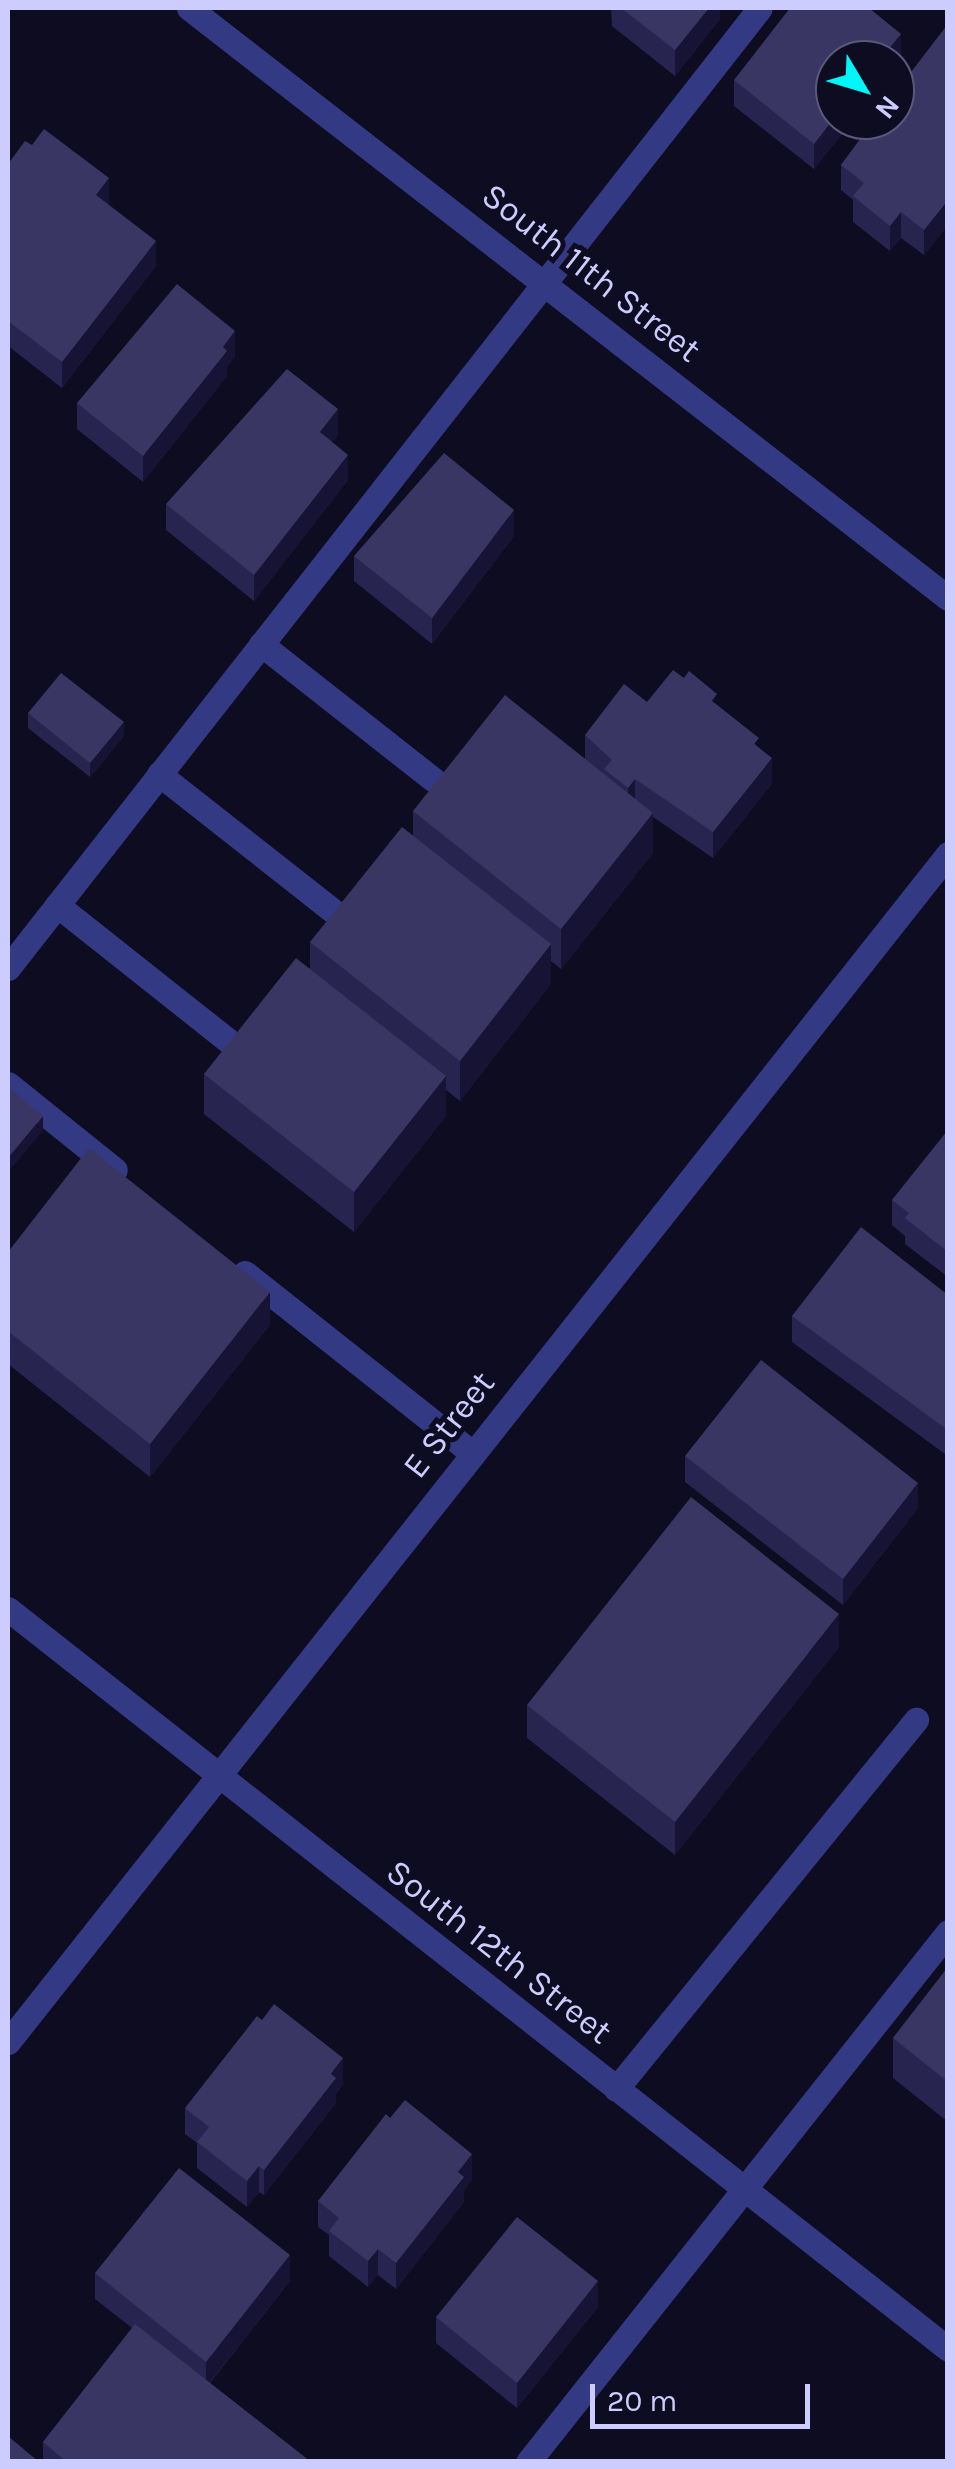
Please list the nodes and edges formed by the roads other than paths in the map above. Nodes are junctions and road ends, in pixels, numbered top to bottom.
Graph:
1 (189, 8) edge
2 (760, 8) edge
3 (545, 280) junction
4 (948, 598) edge
5 (261, 644) junction
6 (159, 774) junction
7 (434, 780) edge
8 (948, 854) edge
9 (57, 905) junction
10 (333, 911) edge
11 (8, 968) edge
12 (231, 1044) edge
13 (8, 1084) edge
14 (130, 1181) edge
15 (221, 1254) edge
16 (472, 1453) junction
17 (8, 1609) edge
18 (916, 1720) dead end
19 (218, 1774) junction
20 (948, 1932) edge
21 (8, 2042) edge
22 (616, 2089) junction
23 (744, 2190) junction
24 (948, 2349) edge
25 (528, 2462) edge

1 - 3 street, South 11th Street
2 - 3 street
3 - 4 street, South 11th Street
3 - 5 street
5 - 6 street
5 - 7 street
6 - 9 street
6 - 10 street
8 - 16 street, E Street
9 - 11 street
9 - 12 street
13 - 14 street
15 - 16 street
16 - 19 street, E Street
17 - 19 street, South 12th Street
18 - 22 street
19 - 21 street, E Street
19 - 22 street, South 12th Street
20 - 23 street
22 - 23 street, South 12th Street
23 - 24 street, South 12th Street
23 - 25 street

